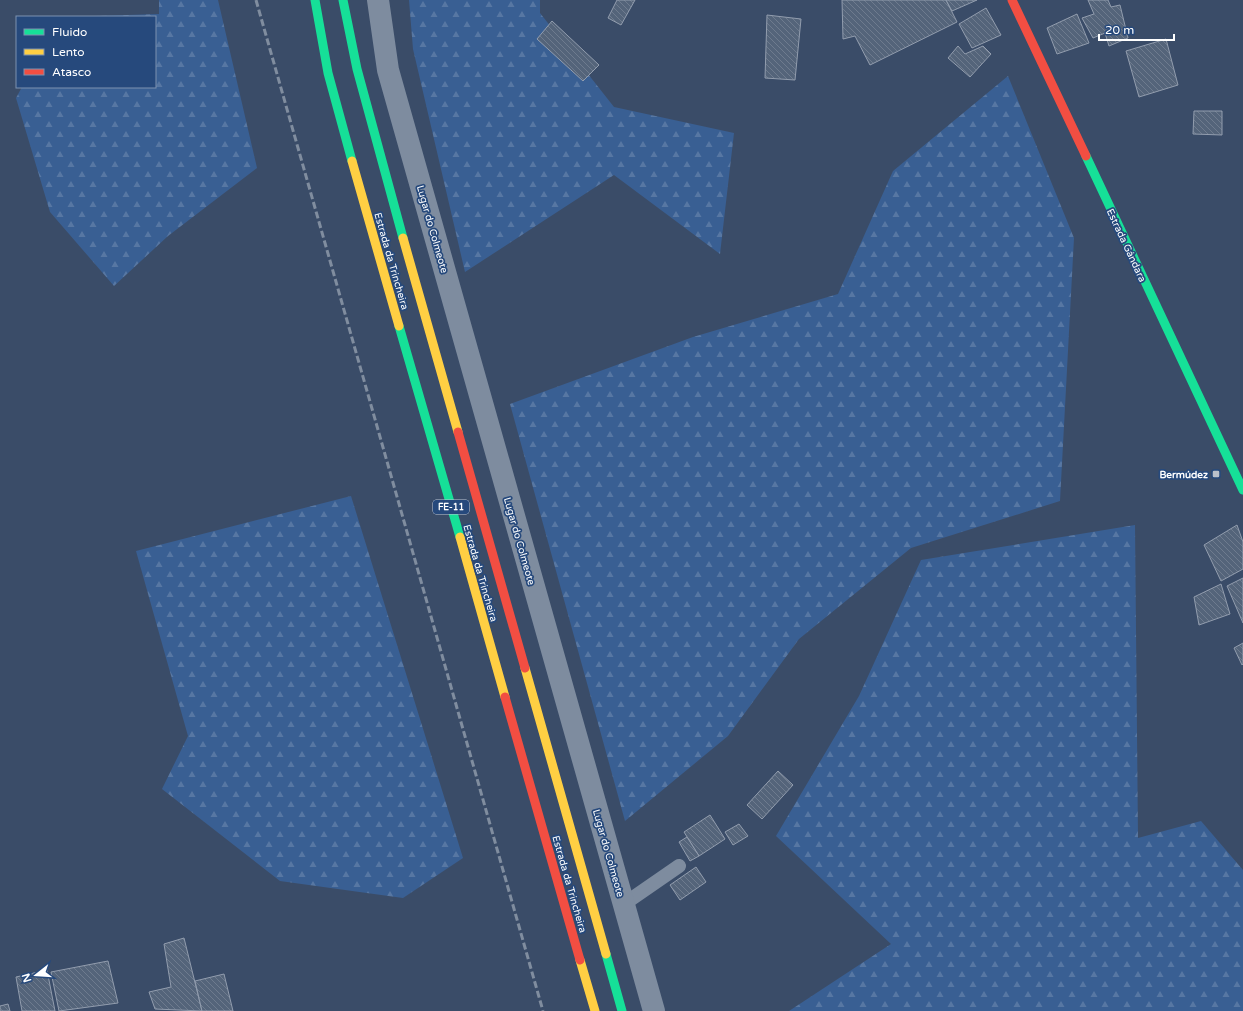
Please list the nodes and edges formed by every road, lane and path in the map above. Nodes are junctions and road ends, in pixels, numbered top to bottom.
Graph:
1 (315, 0) edge
2 (343, 0) edge
3 (378, 0) edge
4 (1012, 0) edge
5 (1243, 490) edge
6 (679, 866) dead end
7 (624, 904) junction
8 (595, 1011) edge
9 (622, 1011) edge
10 (654, 1011) edge

1 - 8 main road, Estrada da Trincheira / FE-11
2 - 9 main road, Estrada da Trincheira / FE-11
3 - 7 street, Lugar do Colmeote
4 - 5 main road, Estrada Gándara
6 - 7 lane
7 - 10 street, Lugar do Colmeote

